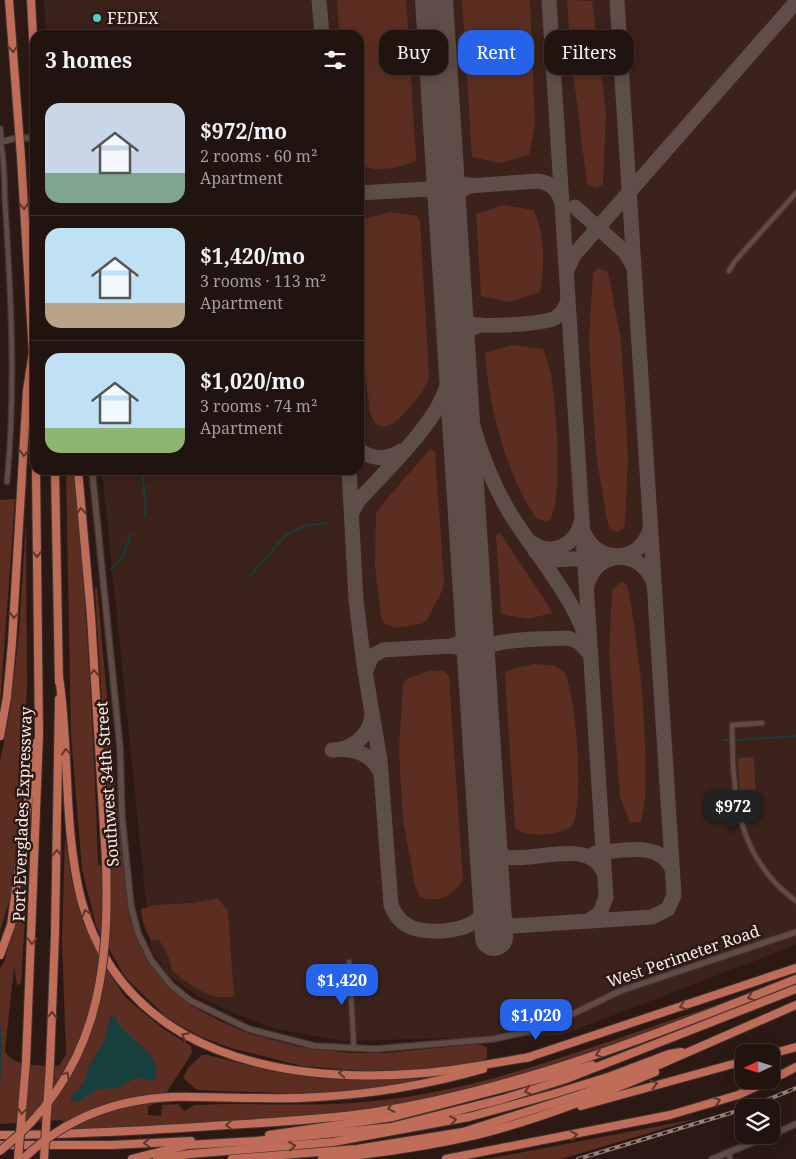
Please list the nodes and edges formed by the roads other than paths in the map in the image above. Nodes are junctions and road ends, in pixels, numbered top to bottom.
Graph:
1 (9, 0) edge
2 (31, 0) edge
3 (33, 30) edge
4 (0, 129) edge
5 (30, 138) edge
6 (1, 142) edge
7 (796, 193) edge
8 (7, 225) junction
9 (0, 226) edge
10 (729, 271) dead end
11 (30, 303) edge
12 (30, 371) edge
13 (36, 475) edge
14 (55, 475) edge
15 (78, 475) edge
16 (93, 475) edge
17 (8, 482) dead end
18 (59, 677) junction
19 (762, 723) dead end
20 (39, 734) junction
21 (0, 736) edge
22 (796, 901) edge
23 (796, 932) edge
24 (0, 955) edge
25 (349, 962) dead end
26 (796, 968) edge
27 (796, 979) edge
28 (796, 989) edge
29 (796, 1005) edge
30 (796, 1010) edge
31 (259, 1033) joint
32 (796, 1047) edge
33 (354, 1049) junction
34 (692, 1050) junction
35 (640, 1051) junction
36 (780, 1051) edge
37 (530, 1057) junction
38 (735, 1063) edge
39 (796, 1067) edge
40 (780, 1075) edge
41 (751, 1089) edge
42 (540, 1115) junction
43 (796, 1124) edge
44 (780, 1131) edge
45 (0, 1135) edge
46 (753, 1144) edge
47 (0, 1146) edge
48 (0, 1151) edge
49 (478, 1154) junction
50 (730, 1156) edge
51 (18, 1159) edge
52 (23, 1159) edge
53 (44, 1159) edge
54 (132, 1159) edge
55 (157, 1159) edge
56 (232, 1159) edge
57 (322, 1159) edge
58 (446, 1159) edge
59 (460, 1159) edge
60 (712, 1159) edge

1 -> 11 highway, bridge
2 - 3 highway
4 - 6 street
5 - 6 street
6 - 8 street
7 - 10 street
8 - 9 street
8 - 17 street
12 -> 21 highway
13 -> 20 highway, Port Everglades Expressway
14 - 18 highway, Port Everglades Expressway
48 -> 15 highway, bridge
16 - 31 street, Southwest 34th Street
37 -> 18 highway
53 -> 18 highway, Port Everglades Expressway, bridge
19 - 22 street
20 - 24 highway
20 -> 51 highway, Port Everglades Expressway, bridge
23 - 33 street, West Perimeter Road
25 - 33 street
26 -> 37 highway
27 -> 45 highway
28 - 35 highway
29 - 34 highway
30 - 42 highway
31 - 33 street, West Perimeter Road
32 - 36 highway
55 -> 34 highway
34 - 56 highway
35 -> 47 highway
35 -> 54 highway
37 - 52 highway, bridge
42 -> 38 highway
39 - 40 highway
49 -> 41 highway
42 - 57 highway
43 - 44 street
46 - 50 street
49 - 58 highway
49 - 59 highway
50 - 60 street

